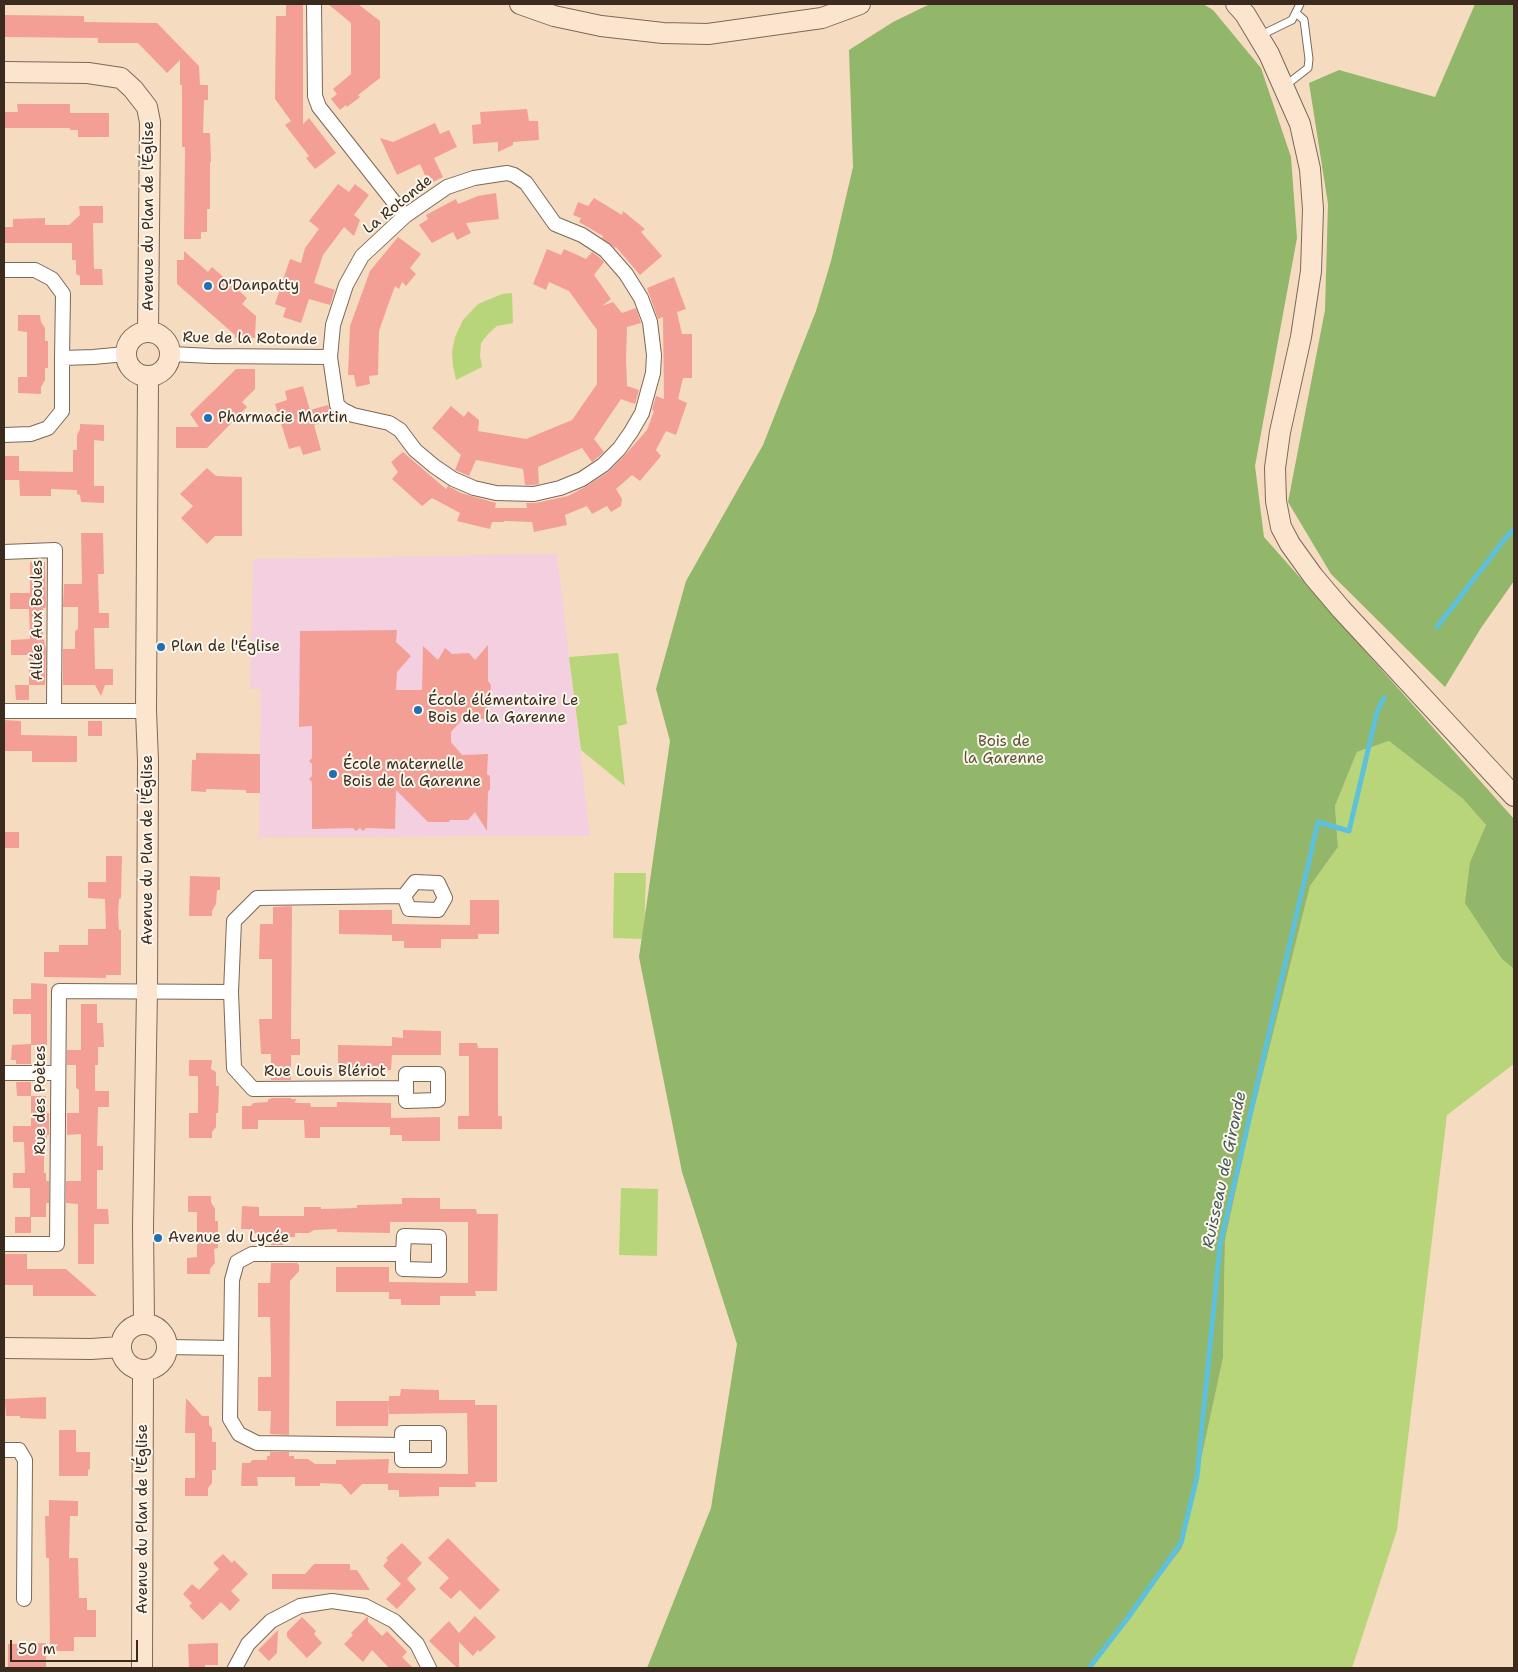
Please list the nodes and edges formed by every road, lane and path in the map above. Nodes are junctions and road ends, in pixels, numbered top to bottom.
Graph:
1 (314, 4) edge
2 (520, 4) edge
3 (860, 4) edge
4 (1236, 4) edge
5 (1300, 4) edge
6 (1296, 13) junction
7 (1258, 36) junction
8 (4, 72) edge
9 (1283, 87) junction
10 (405, 216) junction
11 (4, 270) edge
12 (148, 332) junction
13 (126, 354) junction
14 (170, 354) junction
15 (330, 357) junction
16 (62, 358) junction
17 (148, 377) junction
18 (4, 435) edge
19 (4, 552) edge
20 (54, 711) junction
21 (146, 711) junction
22 (4, 712) edge
23 (1514, 796) edge
24 (404, 896) dead end
25 (147, 991) junction
26 (232, 992) junction
27 (4, 1073) edge
28 (58, 1073) junction
29 (406, 1088) dead end
30 (4, 1244) edge
31 (403, 1254) dead end
32 (144, 1324) junction
33 (120, 1347) junction
34 (167, 1347) junction
35 (4, 1348) edge
36 (231, 1348) junction
37 (143, 1370) junction
38 (402, 1446) dead end
39 (4, 1450) edge
40 (24, 1599) dead end
41 (142, 1668) edge
42 (235, 1668) edge
43 (429, 1668) edge

1 - 10 street
2 - 3 street
4 - 7 street
5 - 6 lane
6 - 7 lane
6 - 9 lane
7 - 9 street
8 - 12 street, Avenue du Plan de l'Église
9 - 23 street
10 - 15 street, La Rotonde
10 - 15 street, La Rotonde
11 - 16 street
12 - 13 street
12 - 14 street
13 - 16 street
13 - 17 street
14 - 15 street, Rue de la Rotonde
14 - 17 street
16 - 18 street
17 - 21 street, Avenue du Plan de l'Église
19 - 20 street, Allée Aux Boules
20 - 21 street
20 - 22 street
21 - 25 street, Avenue du Plan de l'Église
24 - 26 street, Rue Louis Blériot
25 - 26 street
25 - 28 street, Rue des Poètes
25 - 32 street, Avenue du Plan de l'Église
26 - 29 street, Rue Louis Blériot
27 - 28 street
28 - 30 street, Rue des Poètes
31 - 36 street
32 - 33 street
32 - 34 street
33 - 35 street
33 - 37 street
34 - 36 street
34 - 37 street
36 - 38 street
37 - 41 street, Avenue du Plan de l'Église
39 - 40 street
42 - 43 street

